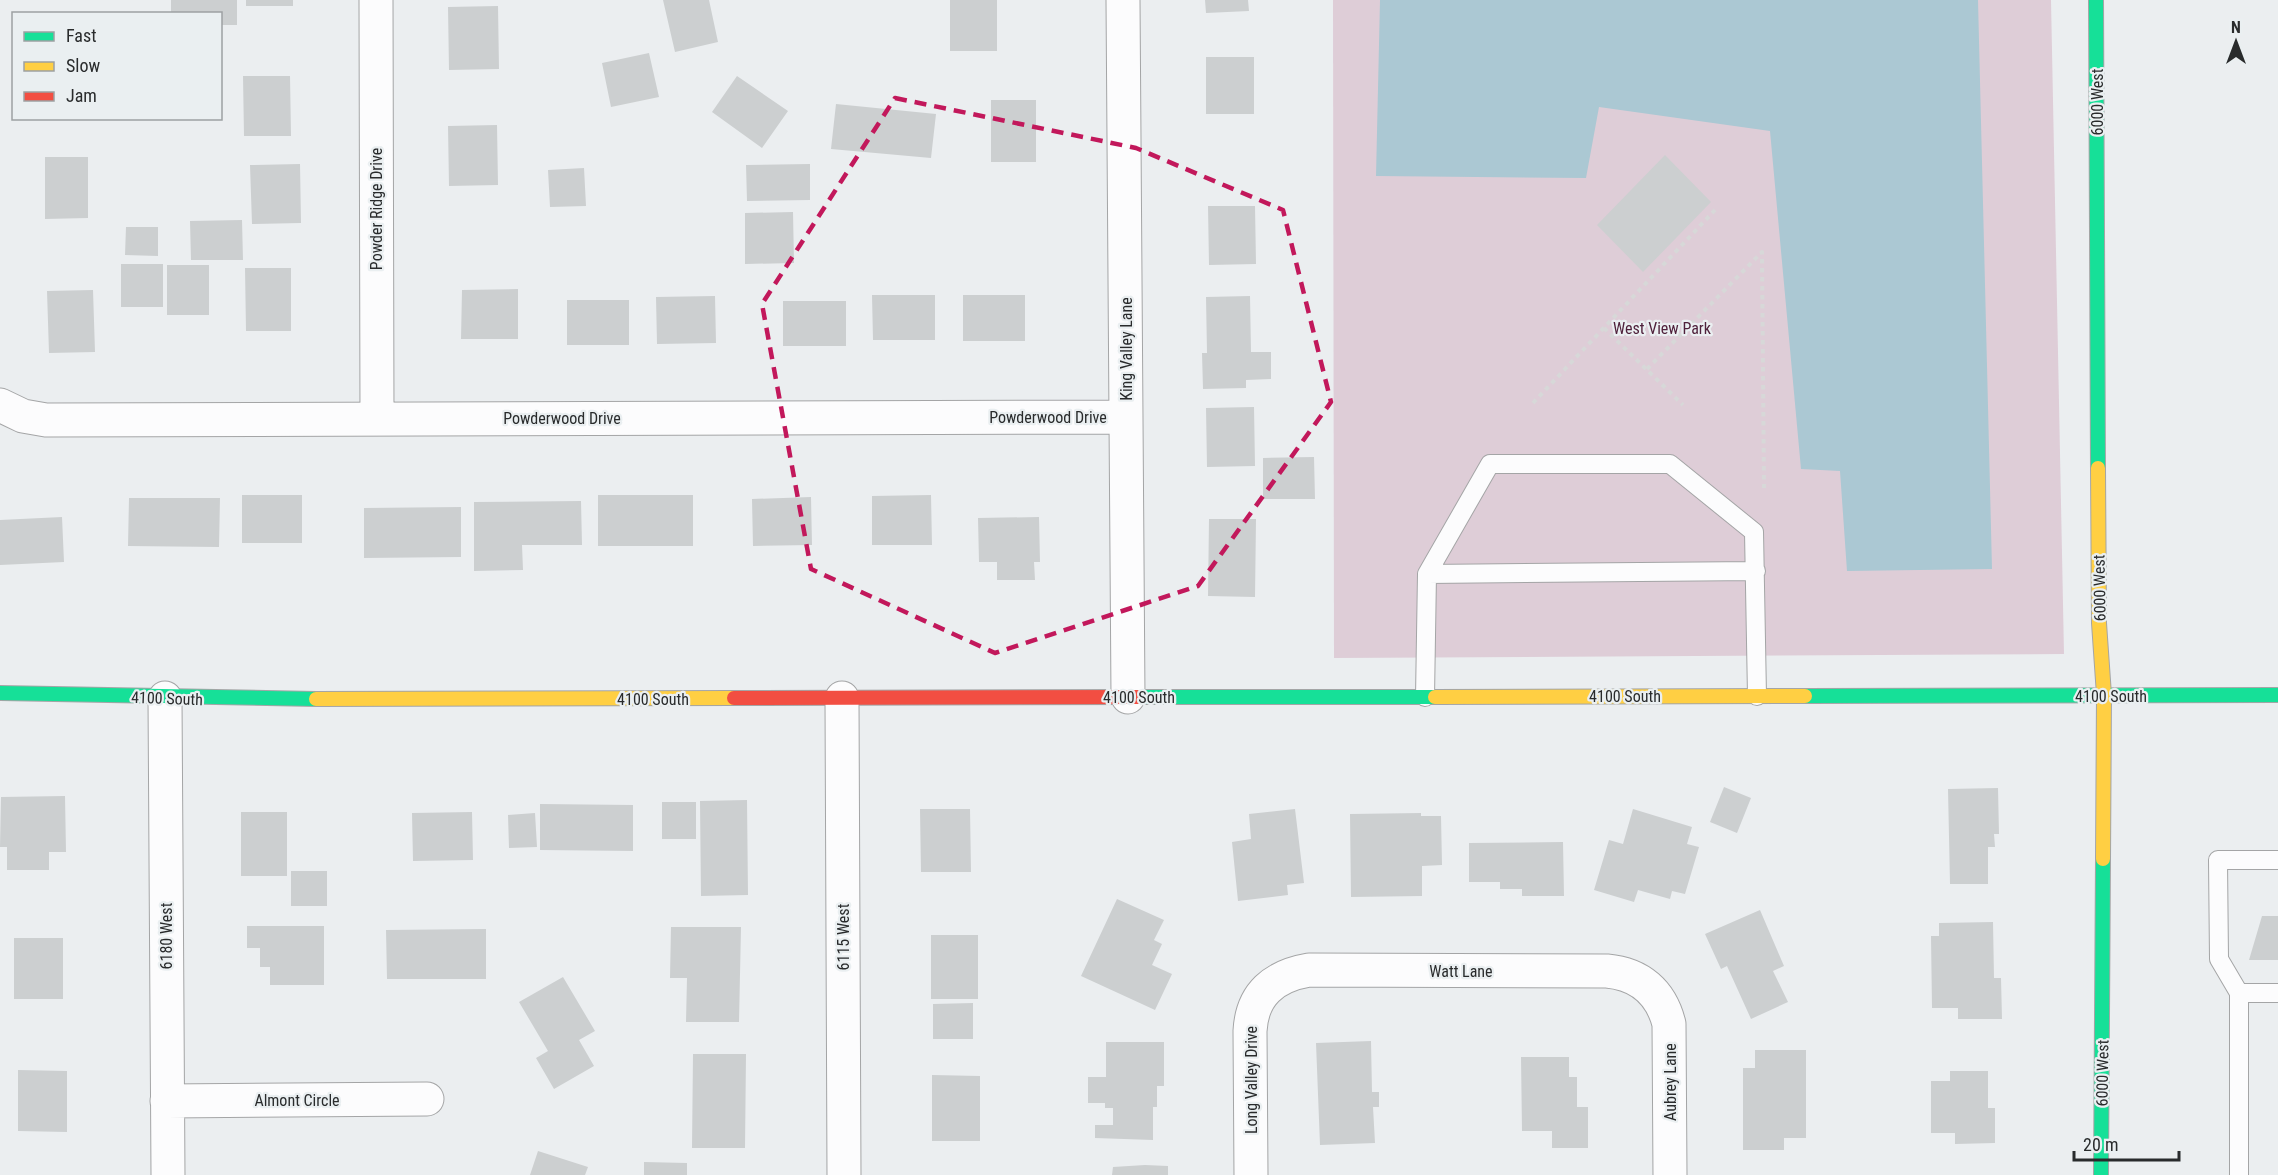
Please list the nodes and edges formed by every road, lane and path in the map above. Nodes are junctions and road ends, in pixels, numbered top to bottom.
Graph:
1 (376, 0) edge
2 (1124, 0) edge
3 (2096, 0) edge
4 (1715, 210) dead end
5 (1604, 328) junction
6 (1647, 369) junction
7 (1533, 403) dead end
8 (0, 405) edge
9 (1683, 405) dead end
10 (1126, 417) junction
11 (377, 419) junction
12 (1764, 488) dead end
13 (1756, 571) junction
14 (1427, 574) junction
15 (0, 693) edge
16 (2104, 695) junction
17 (2278, 695) edge
18 (1757, 696) junction
19 (1128, 697) junction
20 (1425, 697) junction
21 (165, 698) junction
22 (842, 698) junction
23 (2278, 860) edge
24 (1266, 989) joint
25 (1655, 993) joint
26 (2239, 993) junction
27 (2278, 993) edge
28 (427, 1099) dead end
29 (167, 1101) junction
30 (168, 1175) edge
31 (844, 1175) edge
32 (1251, 1175) edge
33 (1670, 1175) edge
34 (2101, 1175) edge
35 (2239, 1175) edge

1 - 11 street, Powder Ridge Drive
2 - 10 street, King Valley Lane
3 - 16 main road, 6000 West
4 - 5 path
5 - 6 path
5 - 7 path
6 - 9 path
6 - 12 path
8 - 11 street, Powderwood Drive
10 - 11 street, Powderwood Drive
10 - 19 street, King Valley Lane
13 - 14 lane
13 - 14 lane
13 - 18 lane
14 - 20 lane
15 - 21 main road, 4100 South
16 - 17 main road, 4100 South
16 - 18 main road, 4100 South
16 - 34 main road, 6000 West
18 - 20 main road, 4100 South
19 - 20 main road, 4100 South
19 - 22 main road, 4100 South
21 - 22 main road, 4100 South
21 - 29 street, 6180 West
22 - 31 street, 6115 West
23 - 26 lane
24 - 25 street, Watt Lane
24 - 32 street, Long Valley Drive
25 - 33 street, Aubrey Lane
26 - 27 lane
26 - 35 lane
28 - 29 street, Almont Circle
29 - 30 street, 6180 West

